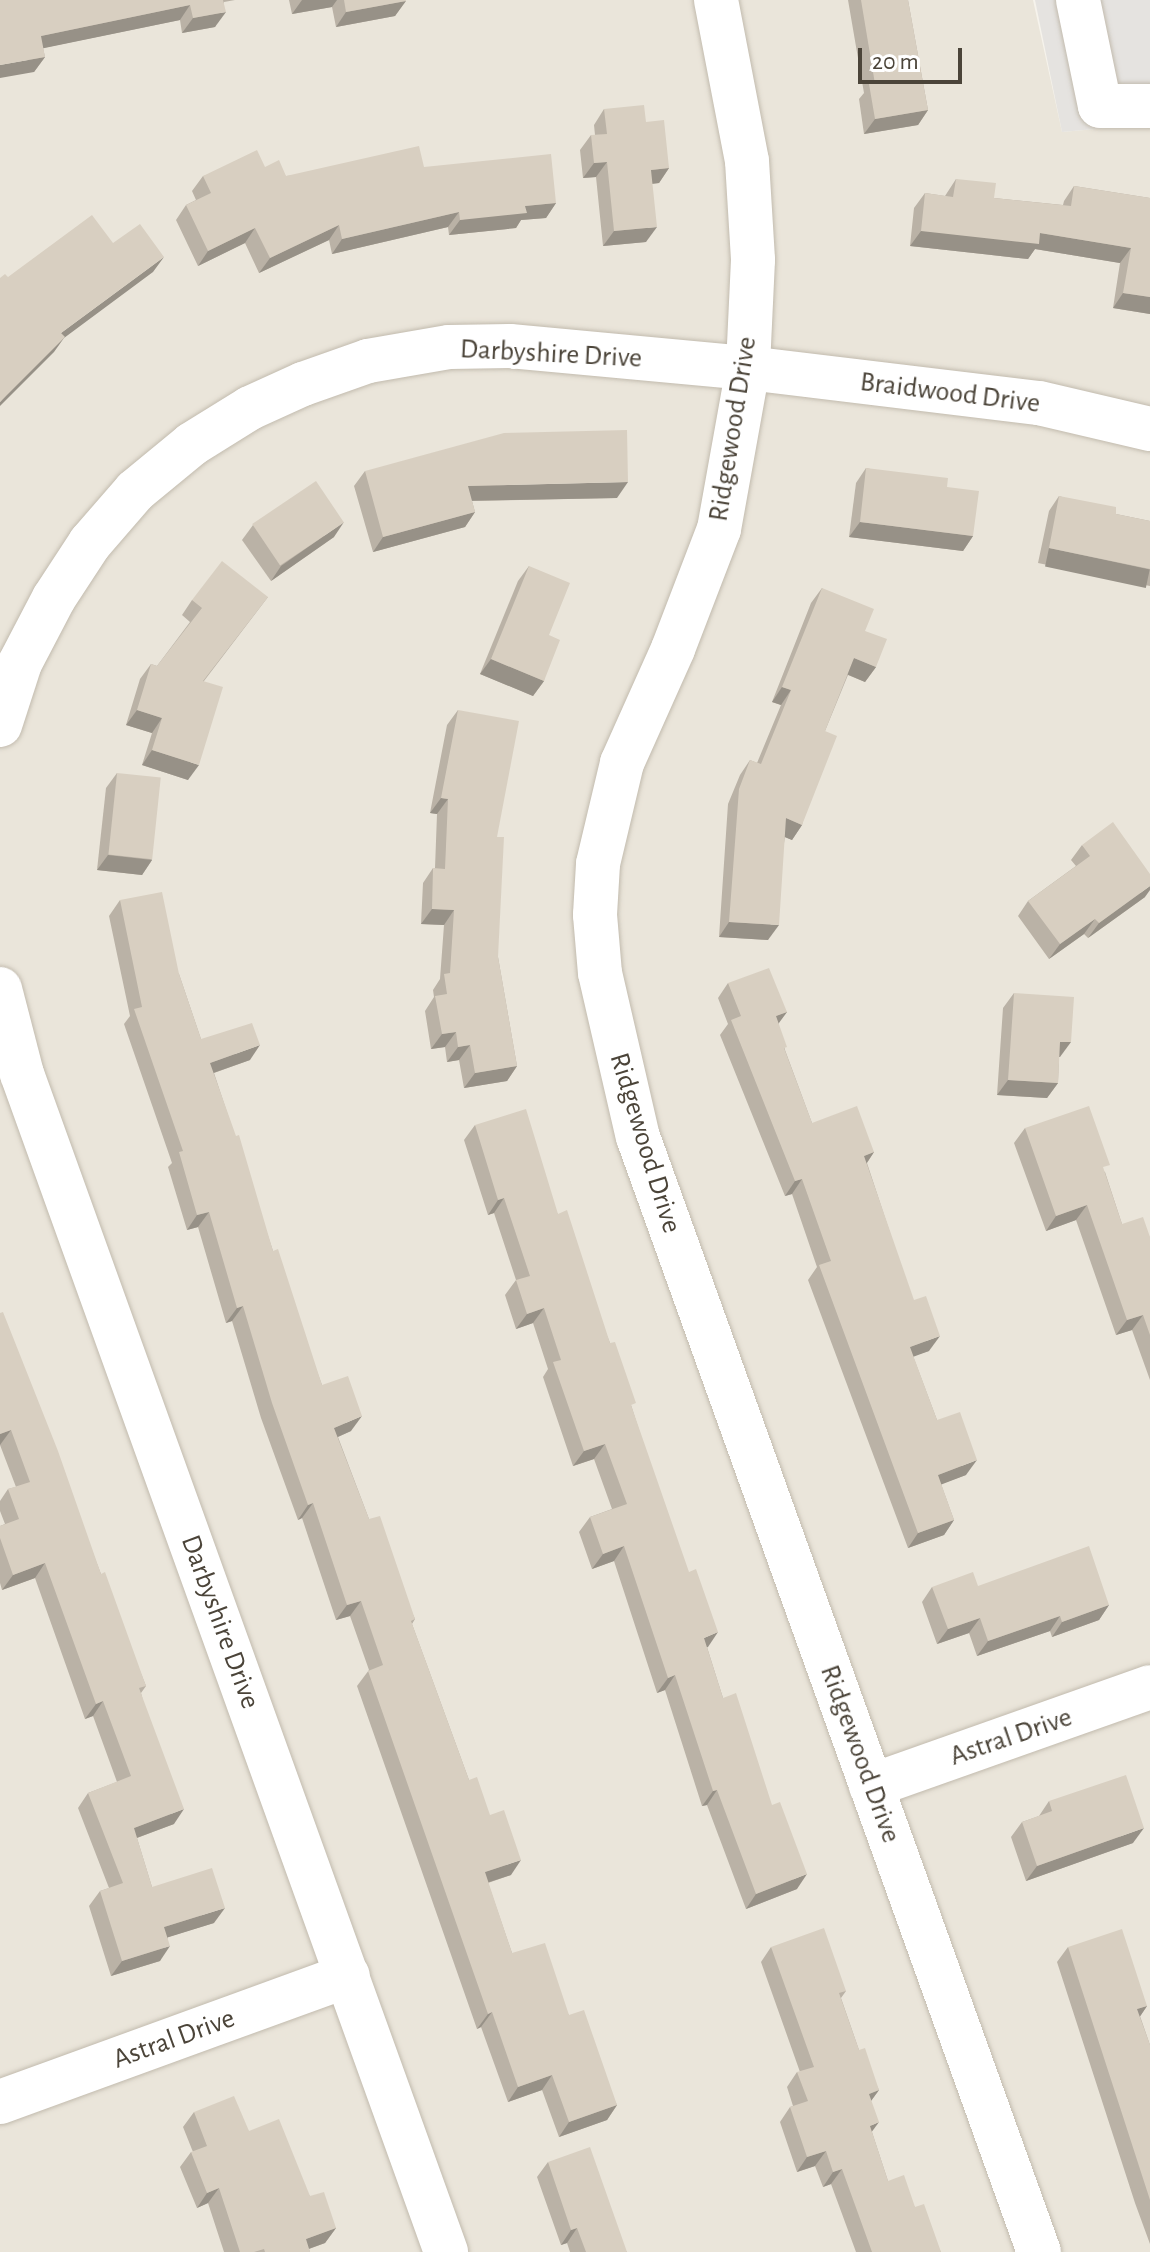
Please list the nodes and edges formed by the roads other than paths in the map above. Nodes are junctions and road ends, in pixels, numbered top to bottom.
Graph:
1 (716, 0) edge
2 (1078, 0) edge
3 (1150, 106) edge
4 (748, 368) junction
5 (1150, 429) edge
6 (0, 725) edge
7 (0, 989) edge
8 (1150, 1687) edge
9 (871, 1786) junction
10 (348, 1975) junction
11 (0, 2102) edge
12 (446, 2252) edge
13 (1039, 2252) edge

1 - 4 street, Ridgewood Drive
2 - 3 street
4 - 5 street, Braidwood Drive
4 - 6 street, Darbyshire Drive
4 - 9 street, Ridgewood Drive
7 - 10 street, Darbyshire Drive
8 - 9 street, Astral Drive
9 - 13 street, Ridgewood Drive
10 - 11 street, Astral Drive
10 - 12 street, Darbyshire Drive

